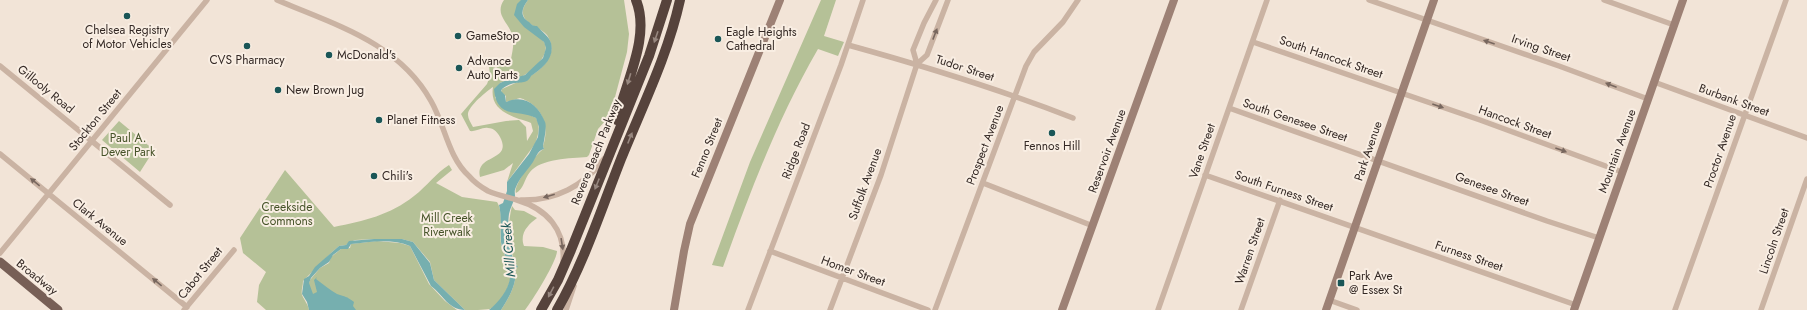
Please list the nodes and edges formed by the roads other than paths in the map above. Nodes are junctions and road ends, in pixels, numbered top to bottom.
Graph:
1 (206, 0) edge
2 (277, 0) edge
3 (636, 0) edge
4 (666, 0) edge
5 (686, 0) edge
6 (780, 0) edge
7 (863, 0) edge
8 (936, 0) edge
9 (948, 0) edge
10 (1078, 0) edge
11 (1174, 0) edge
12 (1267, 0) edge
13 (1369, 0) edge
14 (1434, 0) edge
15 (1604, 0) edge
16 (1683, 0) edge
17 (1786, 0) edge
18 (679, 5) edge
19 (1427, 19) junction
20 (1674, 25) junction
21 (1253, 42) junction
22 (848, 45) junction
23 (918, 64) junction
24 (0, 66) edge
25 (1654, 82) junction
26 (1402, 93) junction
27 (1016, 96) junction
28 (1648, 99) junction
29 (1229, 108) junction
30 (1744, 115) junction
31 (1073, 118) dead end
32 (1807, 138) edge
33 (92, 141) junction
34 (611, 148) junction
35 (0, 154) edge
36 (1378, 160) junction
37 (1622, 172) junction
38 (1205, 175) junction
39 (1807, 179) edge
40 (983, 183) junction
41 (49, 194) junction
42 (516, 200) junction
43 (1280, 200) junction
44 (170, 205) dead end
45 (1093, 226) junction
46 (1354, 227) junction
47 (1599, 238) junction
48 (589, 239) junction
49 (234, 250) dead end
50 (770, 251) junction
51 (0, 253) edge
52 (0, 262) edge
53 (561, 273) junction
54 (842, 279) junction
55 (1329, 300) junction
56 (186, 308) edge
57 (1575, 308) edge
58 (58, 310) edge
59 (541, 310) edge
60 (556, 310) edge
61 (566, 310) edge
62 (674, 310) edge
63 (748, 310) edge
64 (830, 310) edge
65 (928, 310) edge
66 (936, 310) edge
67 (1062, 310) edge
68 (1158, 310) edge
69 (1241, 310) edge
70 (1326, 310) edge
71 (1357, 310) edge
72 (1675, 310) edge
73 (1761, 310) edge

1 - 33 street, Stockton Street
2 - 42 street
3 -> 34 highway
4 -> 34 highway, Revere Beach Parkway
5 - 18 street
6 - 62 street, Fenno Street
7 - 22 street, Ridge Road
8 - 23 street, Suffolk Avenue
23 -> 9 street, Suffolk Avenue
10 - 27 street, Prospect Avenue
11 - 45 street, Reservoir Avenue
12 - 21 street, Vane Street
13 - 19 street, Irving Street
14 - 19 street, Park Avenue
15 - 20 street
16 - 20 street, Mountain Avenue
17 - 30 street, Proctor Avenue
48 -> 18 highway
19 - 26 street, Park Avenue
28 -> 19 street, Irving Street
20 - 25 street, Mountain Avenue
21 - 26 street, South Hancock Street
21 - 29 street, Vane Street
22 - 23 street, Tudor Street
22 - 50 street, Ridge Road
23 - 27 street, Tudor Street
23 - 54 street, Suffolk Avenue
24 - 33 street, Gillooly Road
25 - 28 street, Mountain Avenue
25 - 30 street, Burbank Street
26 - 36 street, Park Avenue
26 -> 37 street, Hancock Street
27 - 31 street, Tudor Street
27 - 40 street, Prospect Avenue
28 - 37 street, Mountain Avenue
29 - 36 street, South Genesee Street
29 - 38 street, Vane Street
30 - 32 street, Burbank Street
30 - 72 street, Proctor Avenue
33 - 41 street, Stockton Street
33 - 44 street, Gillooly Road
34 -> 42 street
34 -> 53 highway, Revere Beach Parkway
41 -> 35 street, Clark Avenue
36 - 46 street, Park Avenue
36 - 47 street, Genesee Street
37 - 47 street, Mountain Avenue
38 - 43 street, South Furness Street
38 - 68 street, Vane Street
39 - 73 street, Lincoln Street
40 - 45 street
40 - 66 street, Prospect Avenue
41 - 51 street, Stockton Street
56 -> 41 street, Clark Avenue
42 -> 53 street
43 - 46 street, South Furness Street
43 - 69 street, Warren Street
45 - 67 street, Reservoir Avenue
46 - 55 street, Park Avenue
46 - 57 street, Furness Street
47 - 57 street, Mountain Avenue
48 - 60 highway
48 - 61 street
49 - 56 street, Cabot Street
50 - 54 street, Homer Street
50 - 63 street, Ridge Road
52 - 58 main road, Broadway
53 -> 59 highway, Revere Beach Parkway
54 - 64 street, Suffolk Avenue
54 - 65 street, Homer Street
55 - 70 street, Park Avenue
55 - 71 street

